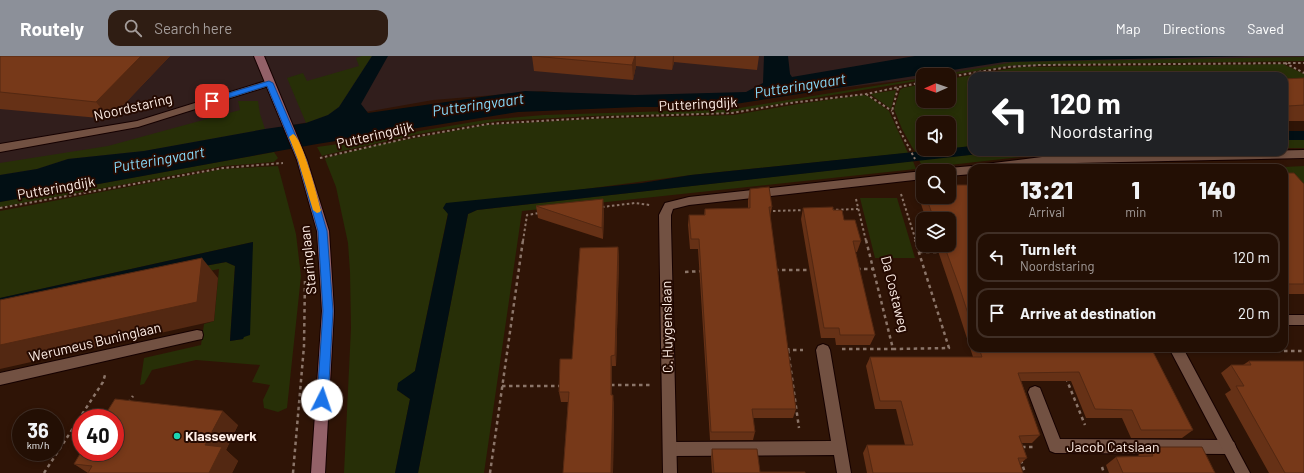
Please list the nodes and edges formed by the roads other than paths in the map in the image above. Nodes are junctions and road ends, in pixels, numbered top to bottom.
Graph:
1 (258, 56) edge
2 (269, 83) junction
3 (0, 148) edge
4 (1304, 154) edge
5 (1288, 155) edge
6 (1254, 156) edge
7 (1077, 163) edge
8 (1059, 164) edge
9 (968, 170) edge
10 (956, 171) edge
11 (916, 177) edge
12 (1288, 320) edge
13 (1304, 320) edge
14 (197, 335) dead end
15 (823, 350) road end
16 (1178, 352) edge
17 (0, 379) edge
18 (1035, 392) dead end
19 (1229, 447) junction
20 (670, 448) junction
21 (840, 448) junction
22 (318, 473) edge
23 (670, 473) edge
24 (844, 473) edge
25 (1243, 473) edge

1 - 2 street, Staringlaan
2 - 3 street, Noordstaring
2 - 22 street, Staringlaan
4 - 5 street
6 - 7 street
7 - 8 street
9 - 10 street
11 - 20 street, C. Huygenslaan
12 - 13 street
14 - 17 street, Werumeus Buninglaan
15 - 21 street
16 - 19 street
18 - 19 street, Jacob Catslaan
19 - 25 street
20 - 21 street
20 - 23 street, C. Huygenslaan
21 - 24 street

